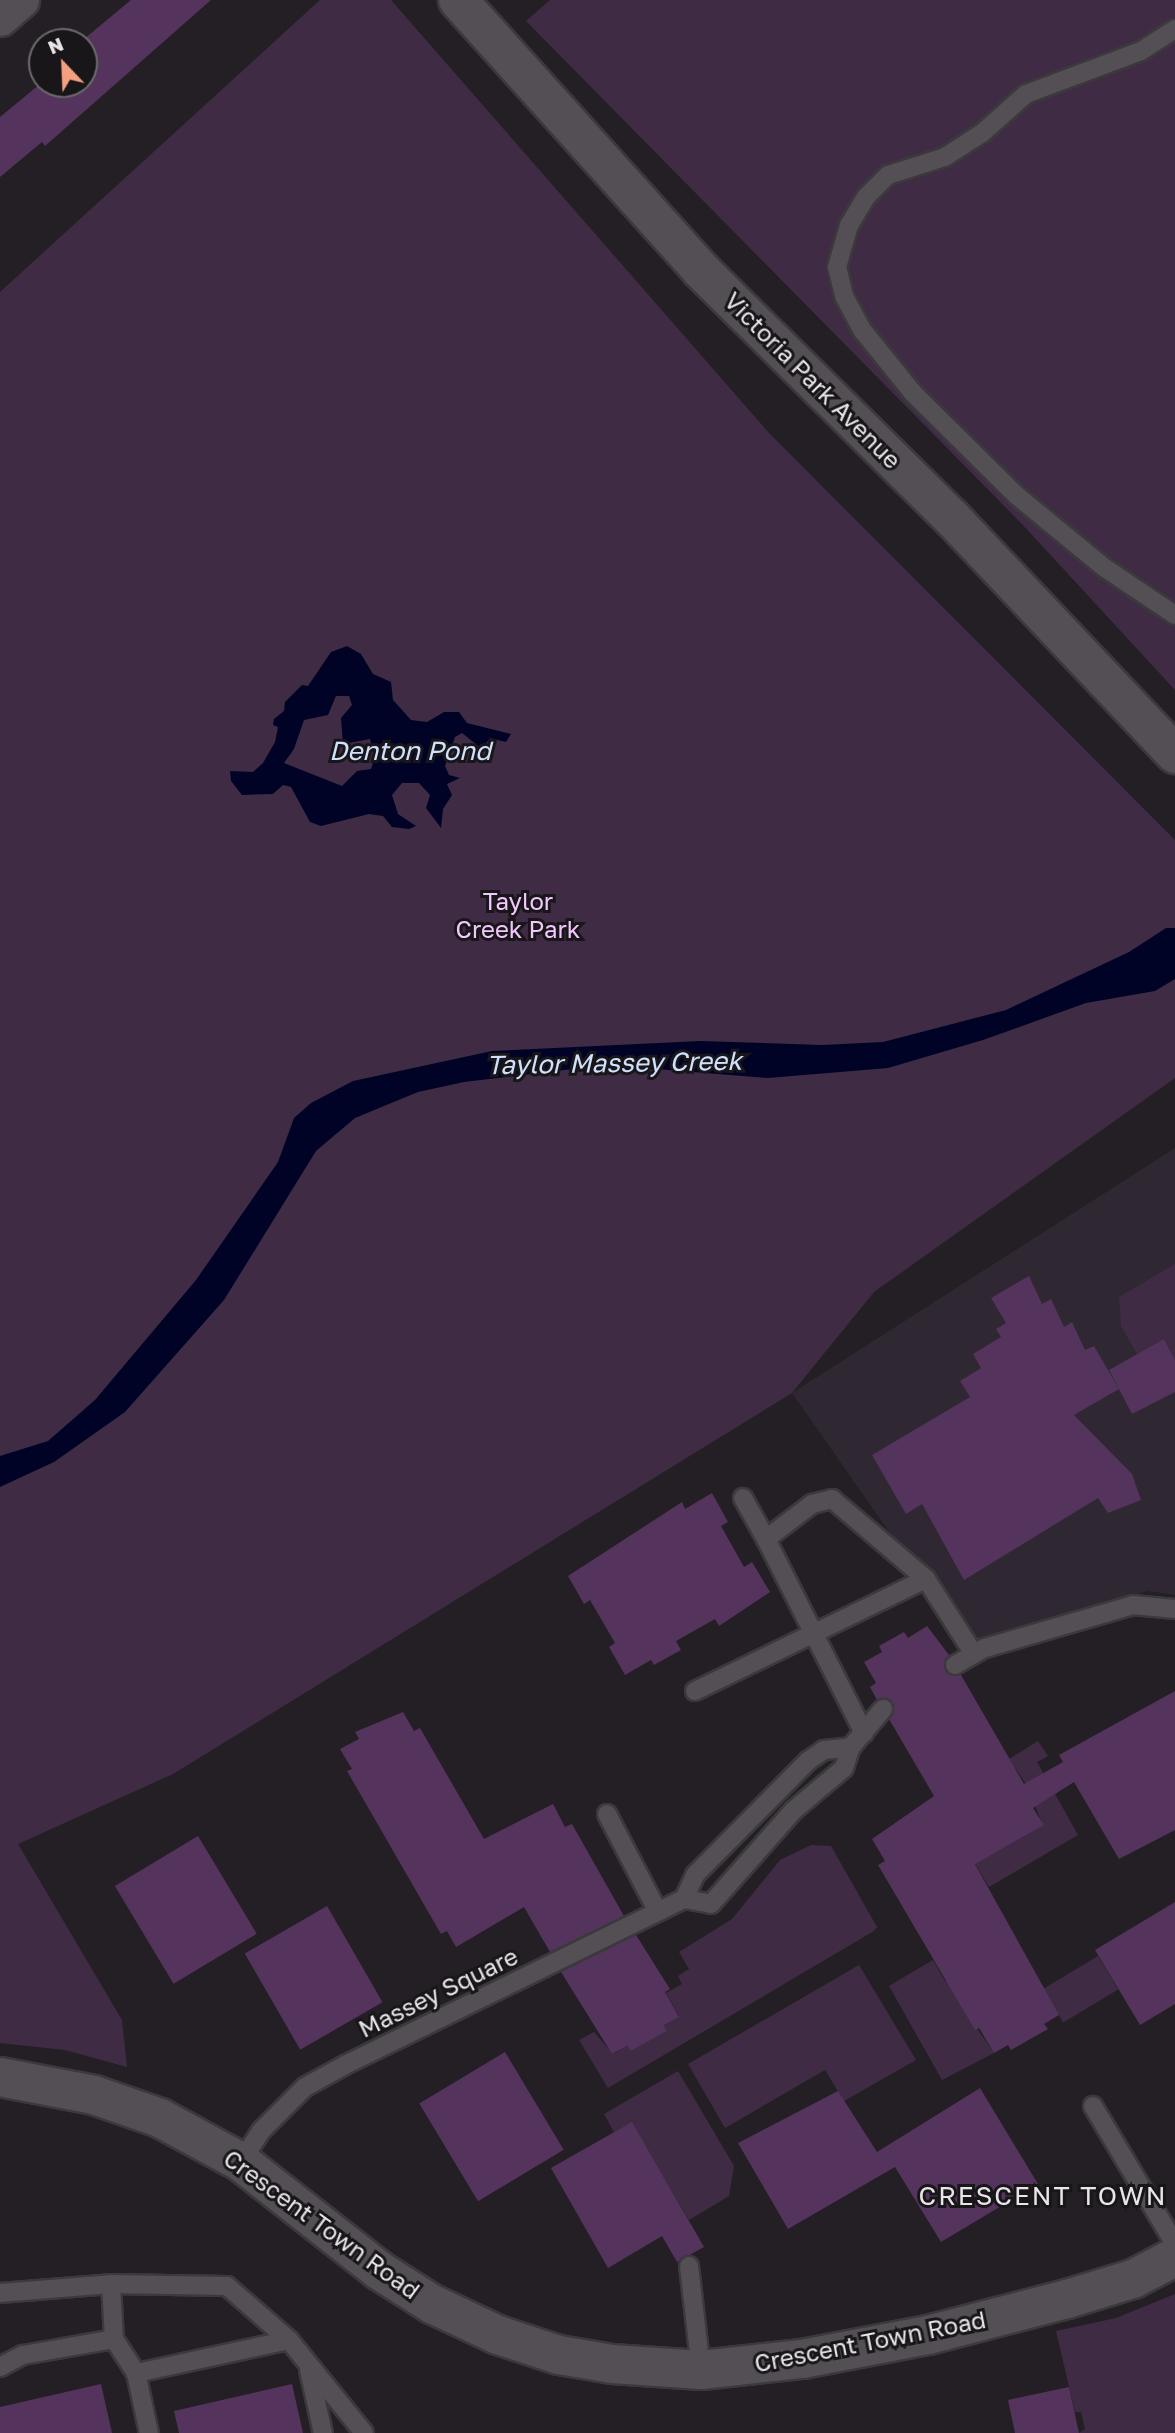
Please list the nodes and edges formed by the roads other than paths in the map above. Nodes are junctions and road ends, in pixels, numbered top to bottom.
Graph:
1 (21, 0) edge
2 (458, 0) edge
3 (0, 18) edge
4 (1175, 29) edge
5 (1175, 615) edge
6 (1175, 754) edge
7 (743, 1498) dead end
8 (766, 1539) junction
9 (926, 1579) junction
10 (1175, 1609) edge
11 (813, 1633) junction
12 (974, 1654) junction
13 (955, 1665) dead end
14 (695, 1690) dead end
15 (883, 1709) dead end
16 (864, 1733) junction
17 (851, 1747) junction
18 (607, 1814) dead end
19 (684, 1899) junction
20 (658, 1912) junction
21 (0, 2077) edge
22 (1093, 2106) dead end
23 (241, 2162) junction
24 (1175, 2244) edge
25 (1175, 2257) edge
26 (689, 2266) dead end
27 (111, 2284) junction
28 (0, 2293) edge
29 (114, 2339) junction
30 (289, 2340) junction
31 (0, 2367) edge
32 (309, 2370) junction
33 (701, 2370) junction
34 (136, 2373) junction
35 (149, 2433) edge
36 (323, 2433) edge
37 (364, 2433) edge

1 - 3 street
2 - 6 street, Victoria Park Avenue
4 - 5 lane
7 - 8 lane
8 - 9 lane
8 - 11 lane
9 - 11 lane
9 - 12 lane
10 - 12 lane
11 - 14 lane
11 - 16 lane
12 - 13 lane
15 - 16 lane, Massey Square
16 - 17 lane, Massey Square
17 - 19 lane
17 - 19 lane, Massey Square
18 - 20 lane
19 - 20 lane, Massey Square
20 - 23 lane, Massey Square
21 - 23 street, Crescent Town Road
22 - 24 lane
23 - 33 street, Crescent Town Road
25 - 33 street, Crescent Town Road
26 - 33 lane
27 - 28 lane
27 - 29 lane
27 - 30 lane
29 - 31 lane
29 - 34 lane
30 - 32 lane
30 - 34 lane
32 - 36 lane
32 - 37 lane
34 - 35 lane

